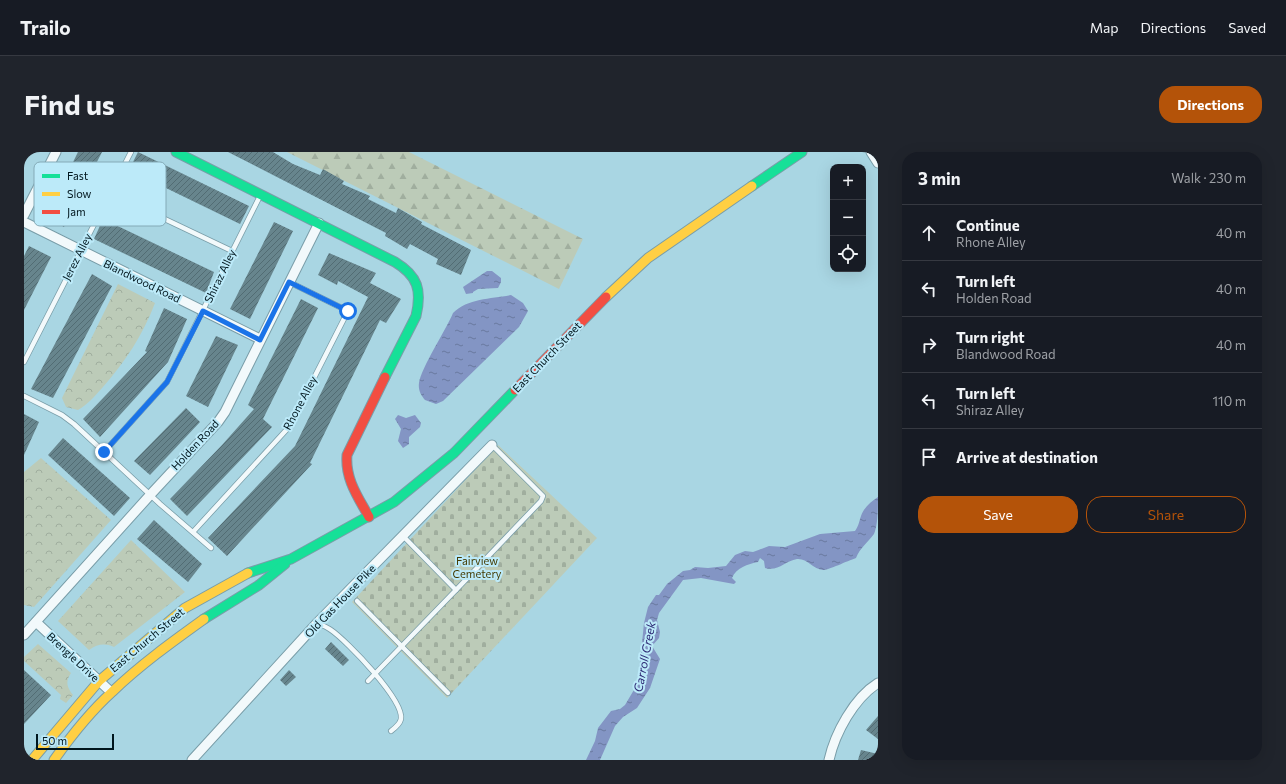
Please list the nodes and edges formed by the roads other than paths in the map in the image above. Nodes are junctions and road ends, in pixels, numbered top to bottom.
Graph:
1 (56, 152) edge
2 (131, 152) edge
3 (176, 152) edge
4 (802, 152) edge
5 (871, 152) edge
6 (51, 162) edge
7 (126, 162) edge
8 (878, 163) edge
9 (261, 194) junction
10 (34, 195) edge
11 (24, 215) edge
12 (166, 220) edge
13 (24, 222) edge
14 (319, 223) junction
15 (93, 226) edge
16 (80, 250) junction
17 (232, 251) junction
18 (289, 282) junction
19 (203, 311) junction
20 (260, 340) junction
21 (24, 362) edge
22 (24, 396) edge
23 (492, 445) joint
24 (104, 452) junction
25 (151, 494) junction
26 (369, 517) junction
27 (193, 532) junction
28 (403, 536) junction
29 (211, 548) dead end
30 (291, 558) junction
31 (456, 590) junction
32 (357, 601) dead end
33 (36, 622) junction
34 (317, 623) junction
35 (24, 635) edge
36 (402, 646) junction
37 (376, 673) junction
38 (99, 681) junction
39 (368, 681) dead end
40 (878, 683) edge
41 (111, 692) junction
42 (448, 693) dead end
43 (391, 731) dead end
44 (32, 760) edge
45 (54, 760) edge
46 (192, 760) edge
47 (829, 760) edge

1 - 6 street
2 - 7 lane, Jerez Alley
3 - 9 main road
4 - 26 main road, East Church Street
5 - 8 street
9 - 14 main road
9 - 17 lane, Shiraz Alley
10 - 11 street
12 - 17 lane
13 - 16 street, Blandwood Road
14 - 18 street, Holden Road
14 - 26 main road
15 - 16 lane, Jerez Alley
16 - 19 street, Blandwood Road
16 - 21 lane, Jerez Alley
17 - 19 lane, Shiraz Alley
18 - 20 street, Holden Road
18 - 27 lane, Rhone Alley
19 - 20 street, Blandwood Road
19 - 24 lane, Shiraz Alley
20 - 25 street, Holden Road
22 - 24 lane
23 - 28 street, Old Gas House Pike
23 - 31 lane
24 - 25 lane
25 - 27 lane
25 - 33 street, Holden Road
26 - 30 main road, East Church Street
27 - 29 lane
28 - 31 lane
28 - 34 street, Old Gas House Pike
30 - 38 main road, East Church Street
30 - 41 main road, East Church Street
31 - 36 lane
32 - 36 lane
33 - 35 street, Holden Road
33 - 38 street, Brengle Drive
34 - 37 lane
34 - 46 street, Old Gas House Pike
36 - 37 lane
36 - 42 lane
37 - 39 lane
37 - 43 lane
38 - 41 street, Brengle Drive
38 - 44 main road, East Church Street
40 - 47 street
41 - 45 main road, East Church Street

